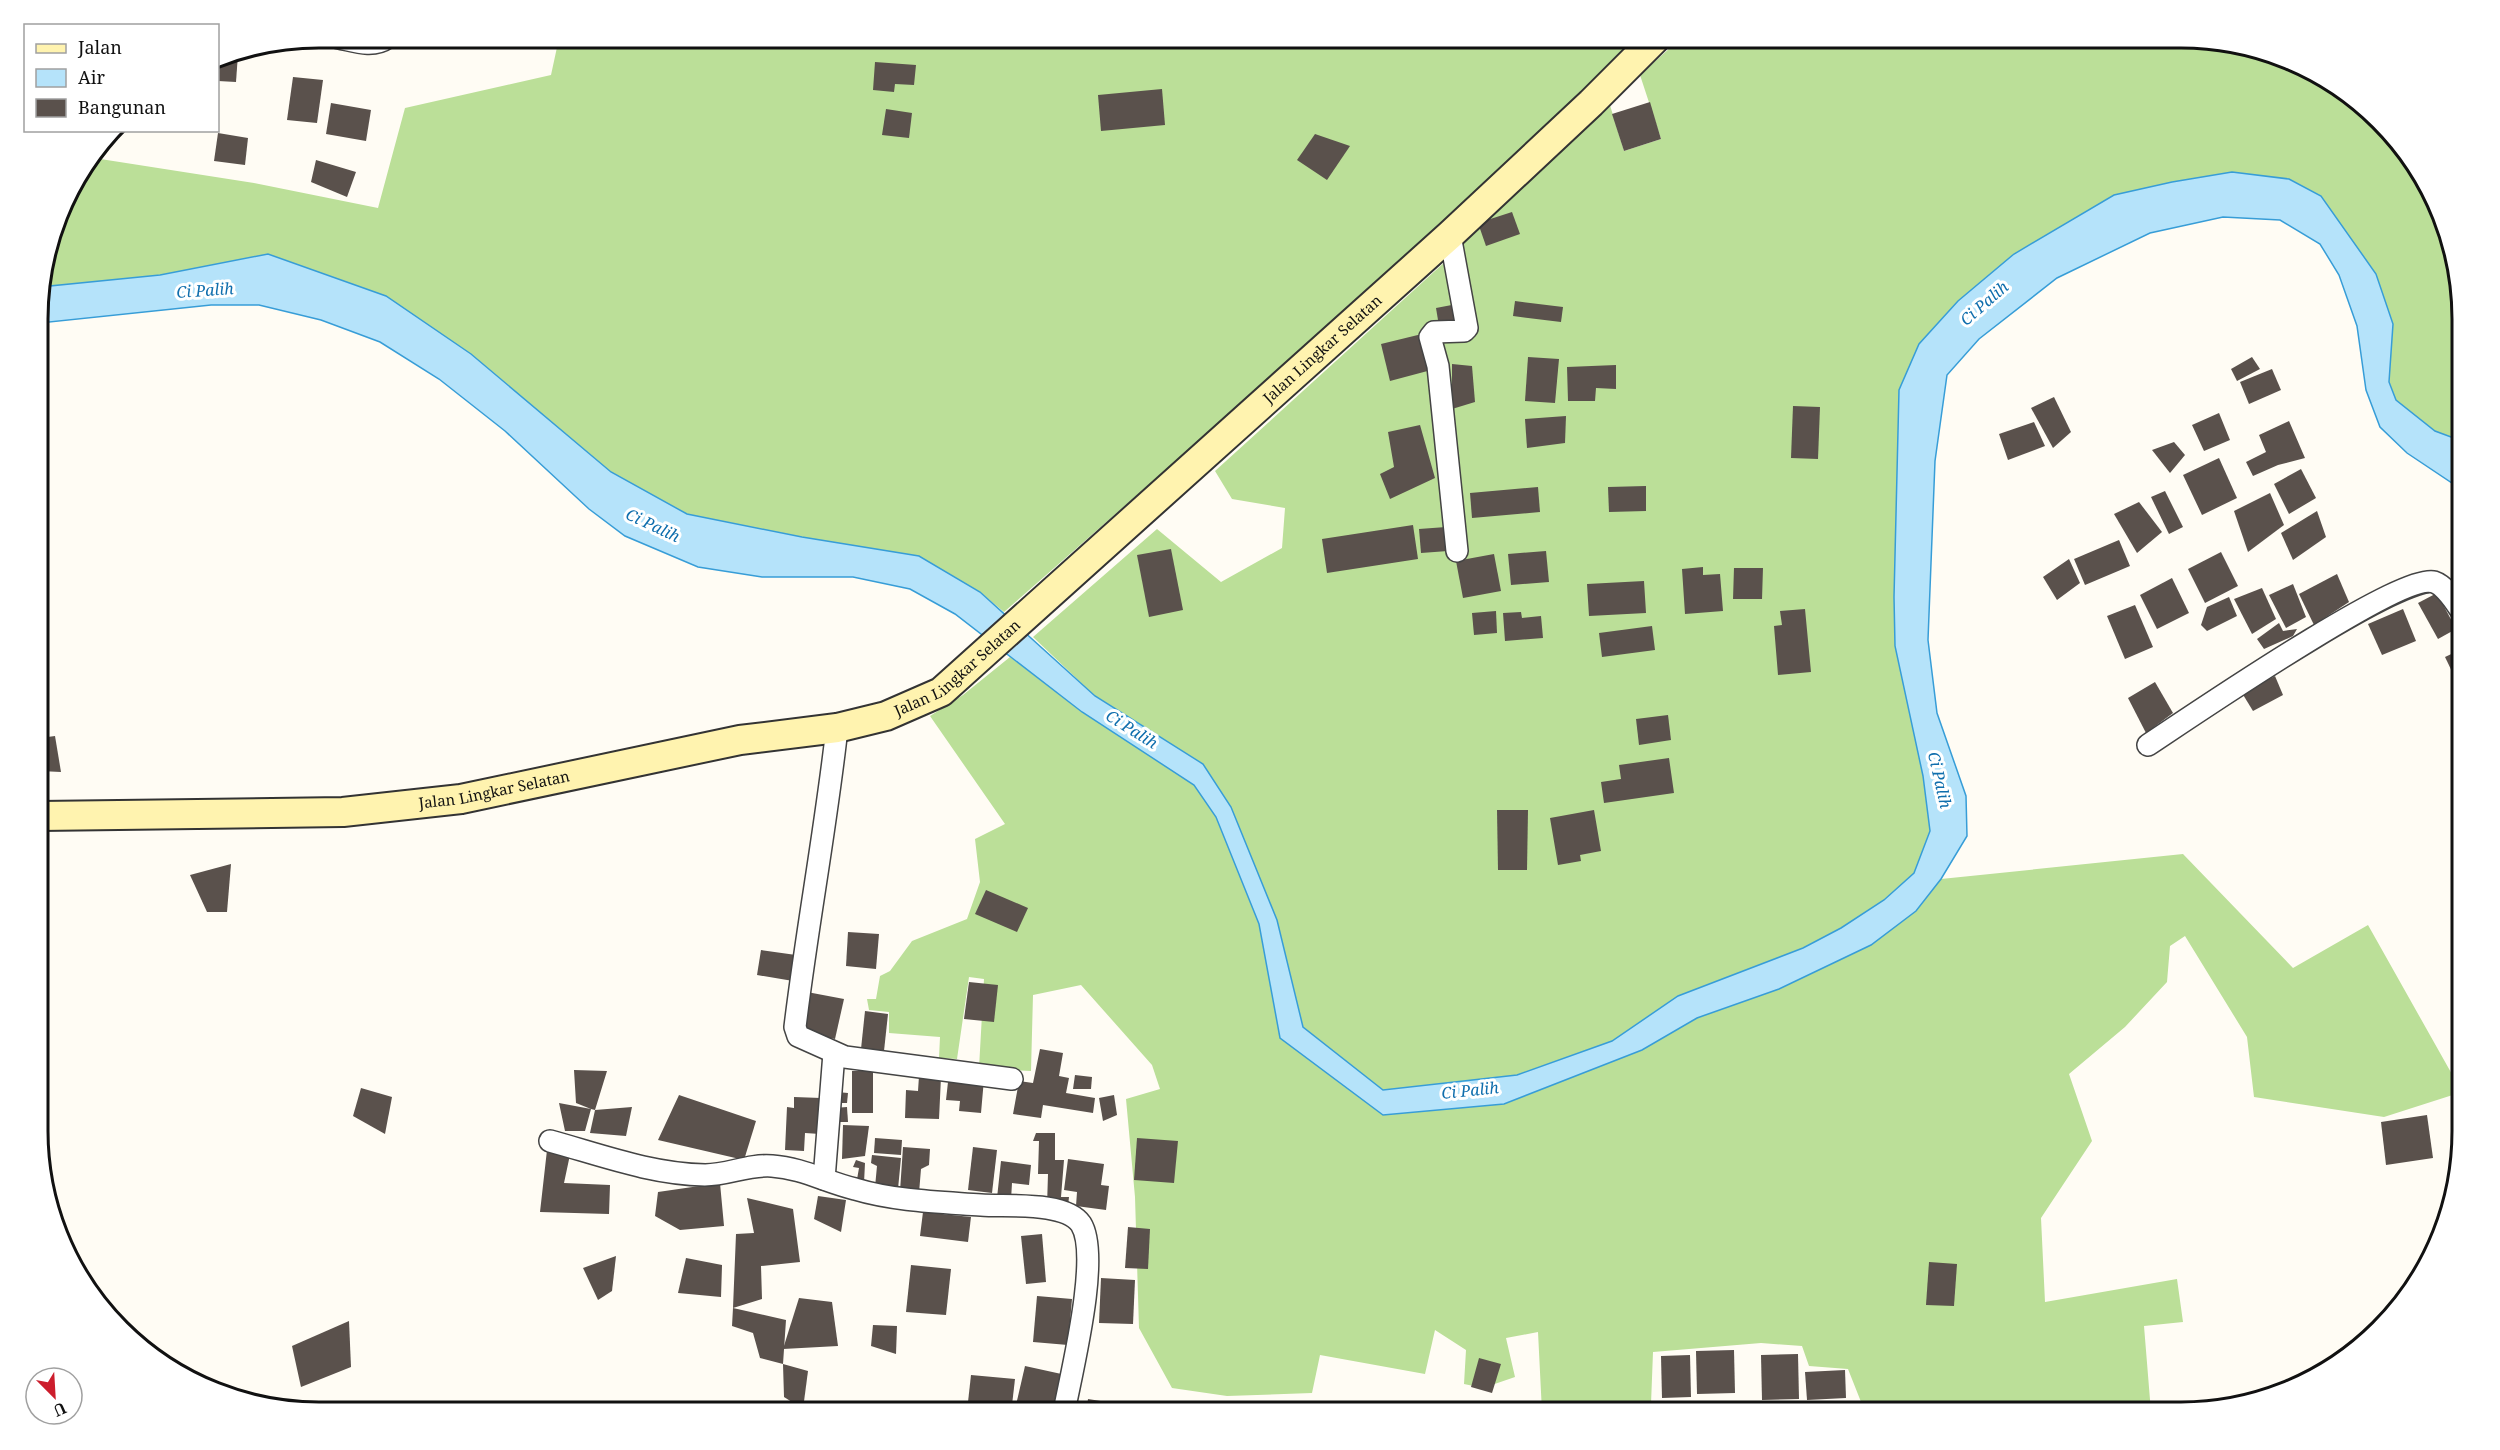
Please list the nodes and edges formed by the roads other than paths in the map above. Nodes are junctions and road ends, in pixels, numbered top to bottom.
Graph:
1 (1646, 48) edge
2 (1450, 235) junction
3 (1457, 551) dead end
4 (2452, 598) edge
5 (837, 728) junction
6 (2148, 745) dead end
7 (48, 816) edge
8 (834, 1053) junction
9 (1012, 1079) dead end
10 (550, 1141) dead end
11 (824, 1179) junction
12 (1067, 1402) edge

1 - 2 street, Jalan Lingkar Selatan
2 - 3 street
2 - 5 street, Jalan Lingkar Selatan
4 - 6 street
5 - 7 street, Jalan Lingkar Selatan
5 - 8 street
8 - 9 street
8 - 11 street
10 - 11 street
11 - 12 street

